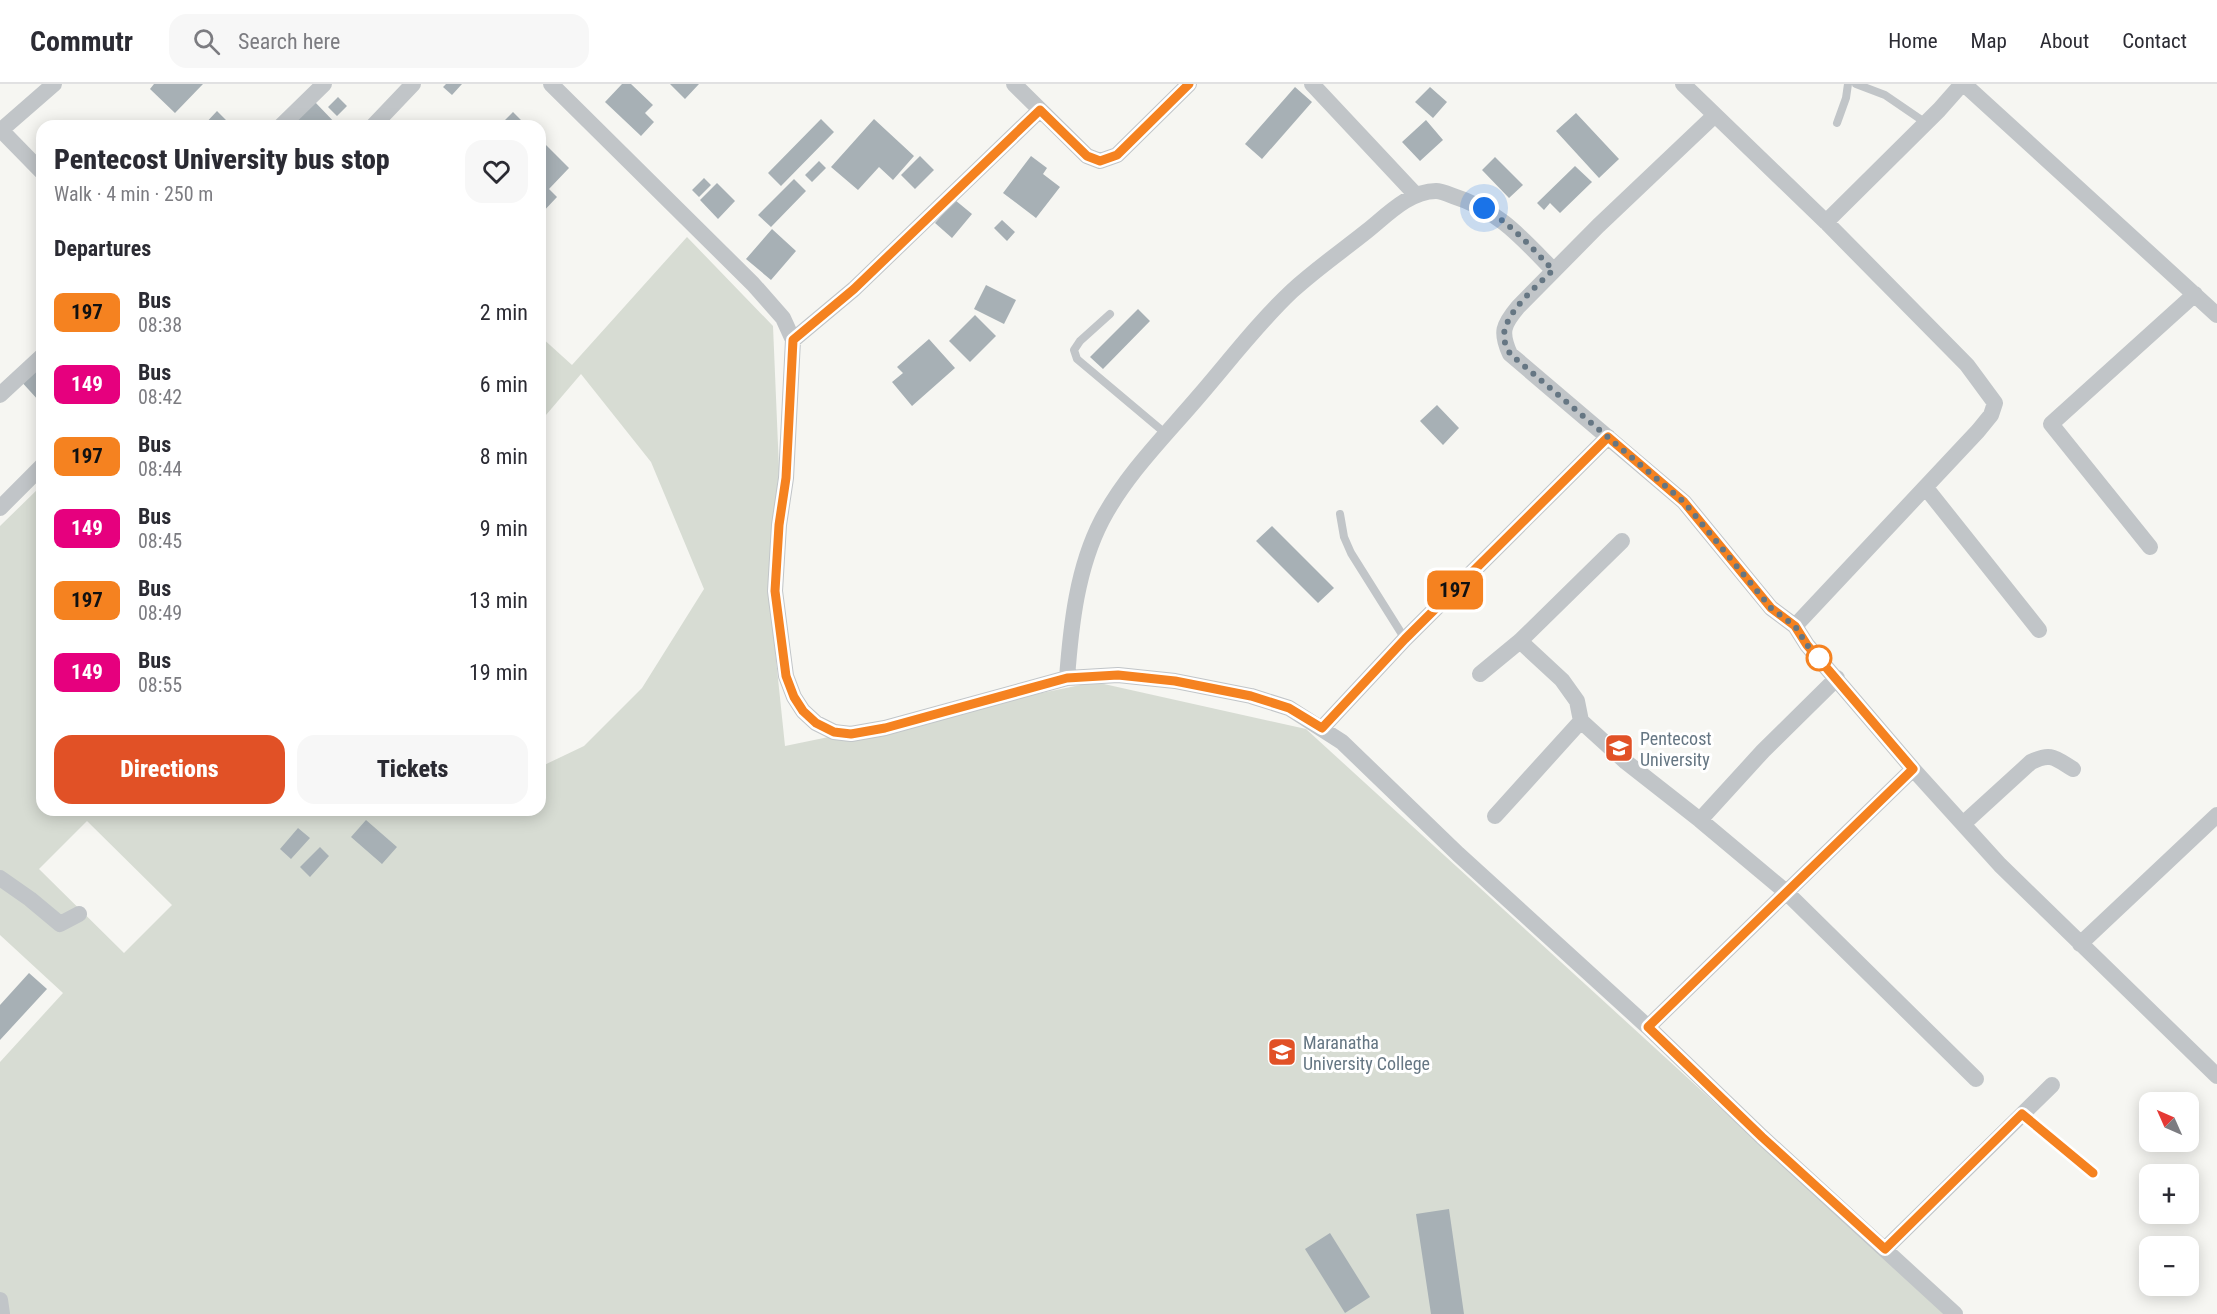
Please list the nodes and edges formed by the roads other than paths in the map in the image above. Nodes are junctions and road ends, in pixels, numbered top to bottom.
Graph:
1 (54, 84) edge
2 (324, 84) edge
3 (413, 84) edge
4 (552, 84) edge
5 (1014, 84) edge
6 (1189, 84) edge
7 (1312, 84) edge
8 (1683, 84) edge
9 (1848, 84) edge
10 (1856, 84) edge
11 (1963, 84) edge
12 (1040, 110) junction
13 (1715, 115) junction
14 (287, 120) edge
15 (380, 120) edge
16 (1837, 123) dead end
17 (1926, 123) junction
18 (0, 131) edge
19 (36, 166) edge
20 (1416, 195) junction
21 (1826, 222) junction
22 (1553, 270) junction
23 (2195, 294) junction
24 (1110, 314) dead end
25 (2217, 315) edge
26 (793, 340) junction
27 (36, 362) edge
28 (0, 395) edge
29 (1165, 433) junction
30 (1608, 437) junction
31 (36, 472) edge
32 (1926, 488) junction
33 (0, 508) edge
34 (1340, 514) dead end
35 (1622, 542) dead end
36 (2150, 547) dead end
37 (1795, 626) junction
38 (2039, 630) dead end
39 (1405, 639) junction
40 (1520, 641) junction
41 (1480, 674) dead end
42 (1067, 678) junction
43 (1837, 678) junction
44 (1581, 721) junction
45 (1322, 728) junction
46 (1913, 769) junction
47 (2073, 769) dead end
48 (2217, 815) edge
49 (1495, 816) dead end
50 (1700, 820) junction
51 (1963, 824) junction
52 (0, 878) edge
53 (1786, 892) junction
54 (79, 914) dead end
55 (2080, 944) junction
56 (1648, 1027) junction
57 (2217, 1076) edge
58 (1976, 1079) dead end
59 (2052, 1085) dead end
60 (2022, 1114) junction
61 (2093, 1173) dead end
62 (1885, 1249) junction
63 (0, 1300) edge
64 (2, 1314) edge
65 (1954, 1314) edge

1 - 18 street
2 - 14 street
3 - 15 street
4 - 26 street
5 - 12 street
6 - 12 street
7 - 20 street
8 - 13 street
9 - 16 lane
10 - 17 lane
11 - 17 street
11 - 23 street
12 - 26 street
13 - 21 street
13 - 22 street
17 - 21 street
18 - 19 street
20 - 22 street
20 - 29 street
21 - 32 street
22 - 30 street
23 - 25 street
23 - 36 street
24 - 29 lane
26 - 42 street
27 - 28 street
29 - 42 street
30 - 37 street
30 - 39 street
31 - 33 street
32 - 37 street
32 - 38 street
34 - 39 lane
35 - 40 street
37 - 43 street
39 - 45 street
40 - 41 street
40 - 44 street
42 - 45 street
43 - 46 street
43 - 50 street
44 - 49 street
44 - 50 street
45 - 56 street
46 - 51 street
46 - 53 street
47 - 51 street
48 - 55 street
50 - 53 street
51 - 55 street
52 - 54 street
53 - 56 street
53 - 58 street
55 - 57 street
56 - 62 street
59 - 60 street
60 - 61 lane
60 - 62 street
62 - 65 street
63 - 64 street

